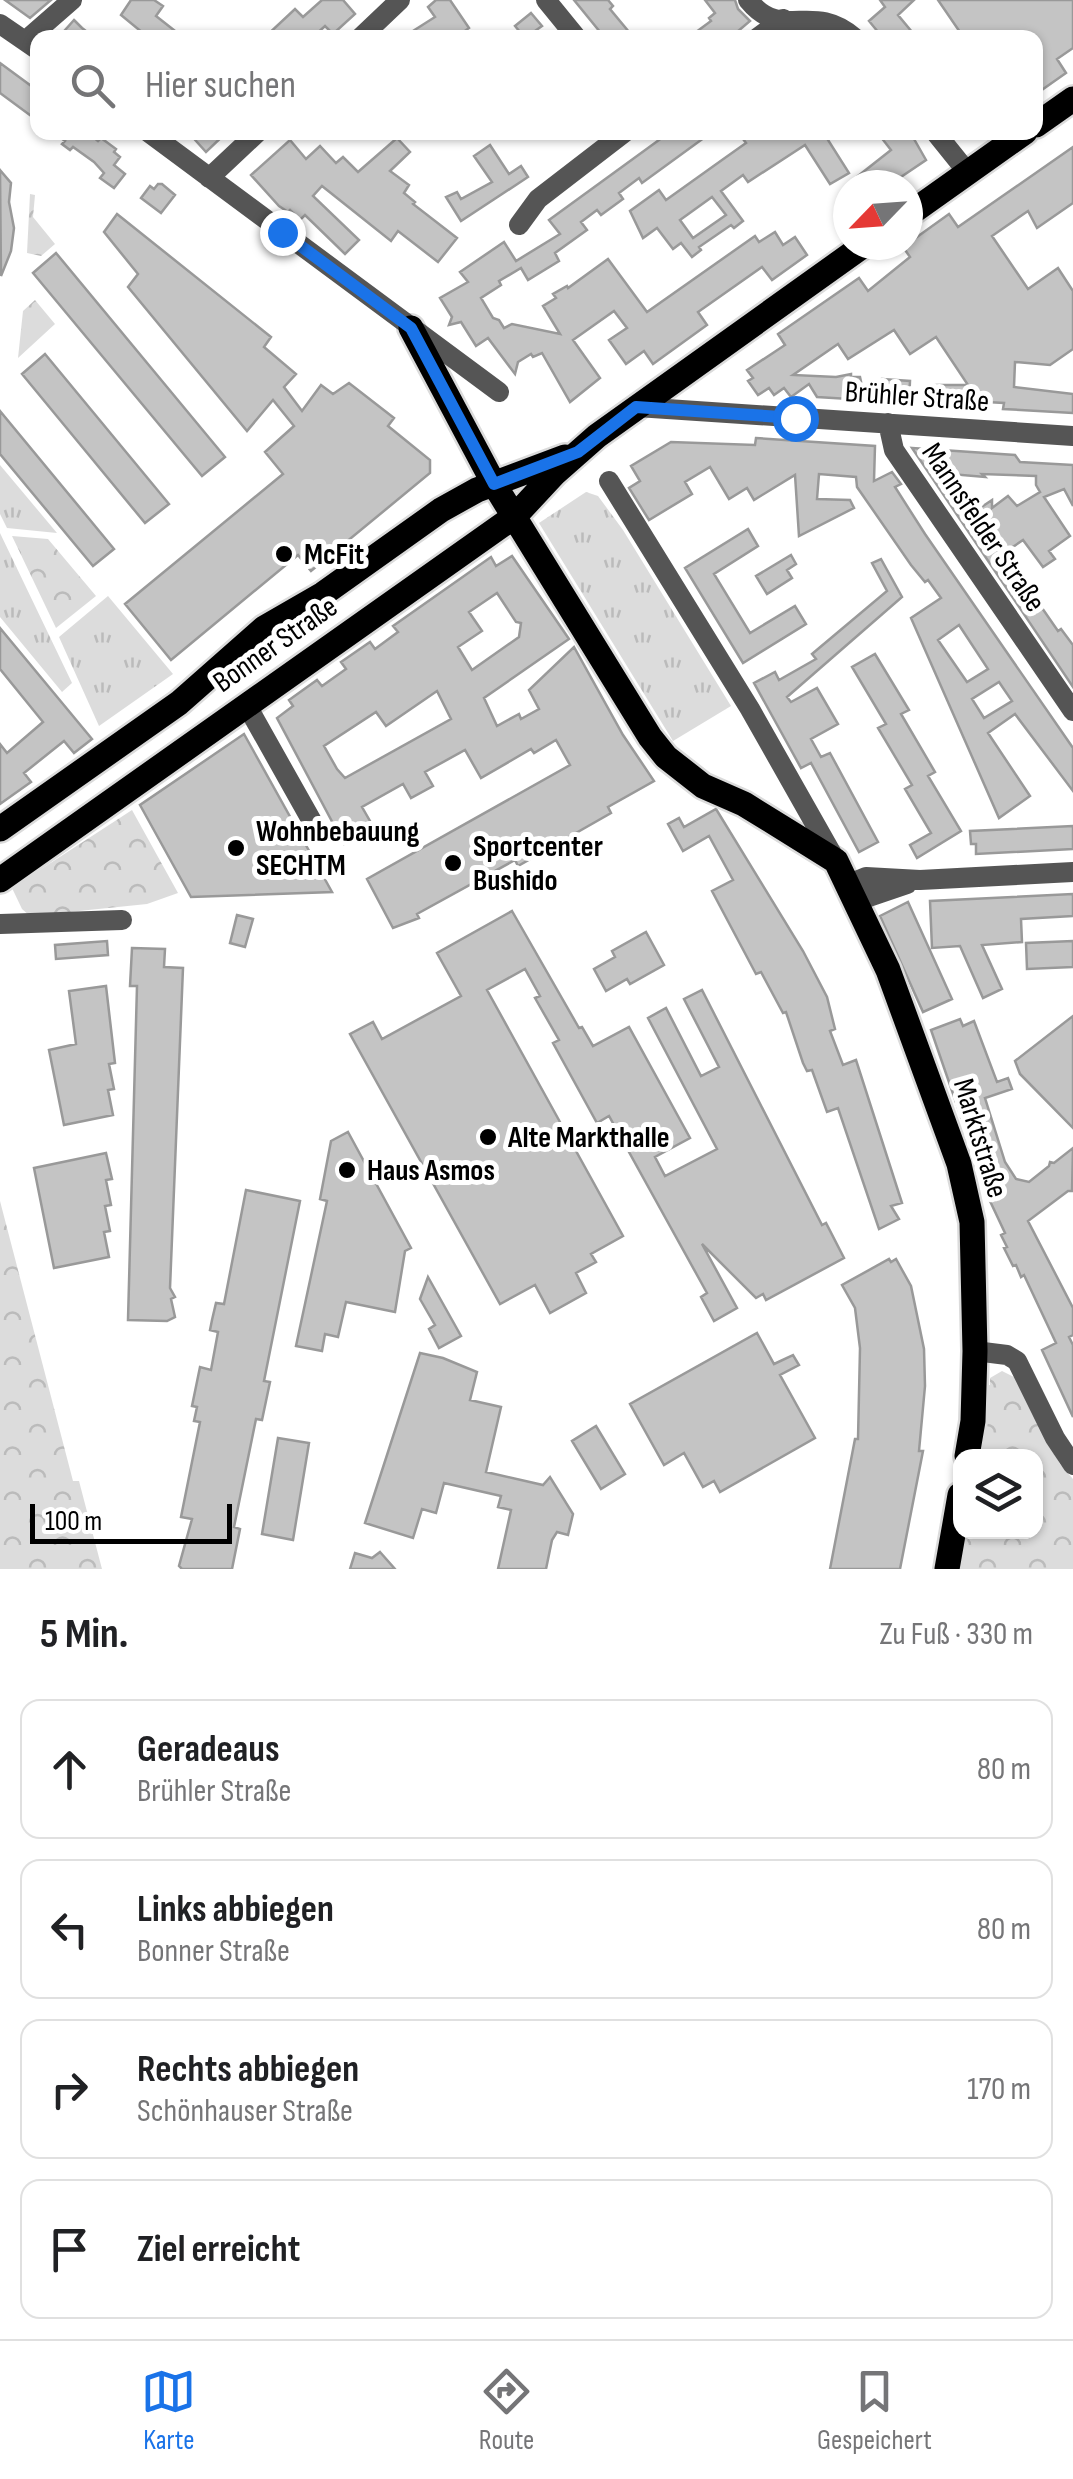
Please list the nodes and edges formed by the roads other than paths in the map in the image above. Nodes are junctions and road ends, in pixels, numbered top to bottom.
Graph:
1 (72, 0) edge
2 (400, 0) edge
3 (546, 0) edge
4 (748, 0) edge
5 (813, 0) edge
6 (787, 17) junction
7 (846, 21) edge
8 (0, 24) edge
9 (45, 30) edge
10 (368, 30) edge
11 (571, 30) edge
12 (769, 30) edge
13 (30, 45) edge
14 (1073, 98) edge
15 (1043, 120) edge
16 (159, 140) edge
17 (249, 140) edge
18 (615, 140) edge
19 (941, 140) edge
20 (1014, 140) edge
21 (968, 172) junction
22 (209, 178) junction
23 (923, 204) edge
24 (519, 224) dead end
25 (843, 260) edge
26 (411, 328) junction
27 (499, 392) dead end
28 (636, 407) junction
29 (888, 423) junction
30 (1073, 436) edge
31 (578, 452) junction
32 (609, 481) dead end
33 (504, 499) junction
34 (246, 704) junction
35 (1073, 711) edge
36 (0, 829) edge
37 (318, 832) dead end
38 (836, 861) junction
39 (1073, 872) edge
40 (0, 882) edge
41 (853, 892) junction
42 (3, 919) edge
43 (122, 920) dead end
44 (975, 1351) junction
45 (968, 1449) edge
46 (1073, 1465) edge
47 (953, 1535) edge
48 (947, 1569) edge

1 - 9 street
2 - 10 street
3 - 11 street
4 - 6 street
5 - 6 street
6 - 7 street
6 - 12 street
8 - 13 street
14 - 15 main road
16 - 22 street
17 - 22 street
18 - 24 street
19 - 21 street
20 - 21 main road
21 - 23 main road
22 - 26 street
25 - 28 main road, Bonner Straße
26 - 27 street
26 - 33 main road
28 - 29 street, Brühler Straße
28 - 31 main road, Bonner Straße
29 - 30 street, Brühler Straße
29 - 35 street, Mannsfelder Straße
31 - 33 main road, Bonner Straße
31 - 33 main road, Bonner Straße
32 - 38 street, Marktstraße
33 - 34 main road, Bonner Straße
33 - 36 main road, Bonner Straße
33 - 38 main road
34 - 37 street
34 - 40 main road, Bonner Straße
38 - 41 main road, Marktstraße
39 - 41 street
41 - 44 main road, Marktstraße
42 - 43 street
44 - 45 main road, Marktstraße
44 - 46 street
47 - 48 main road

